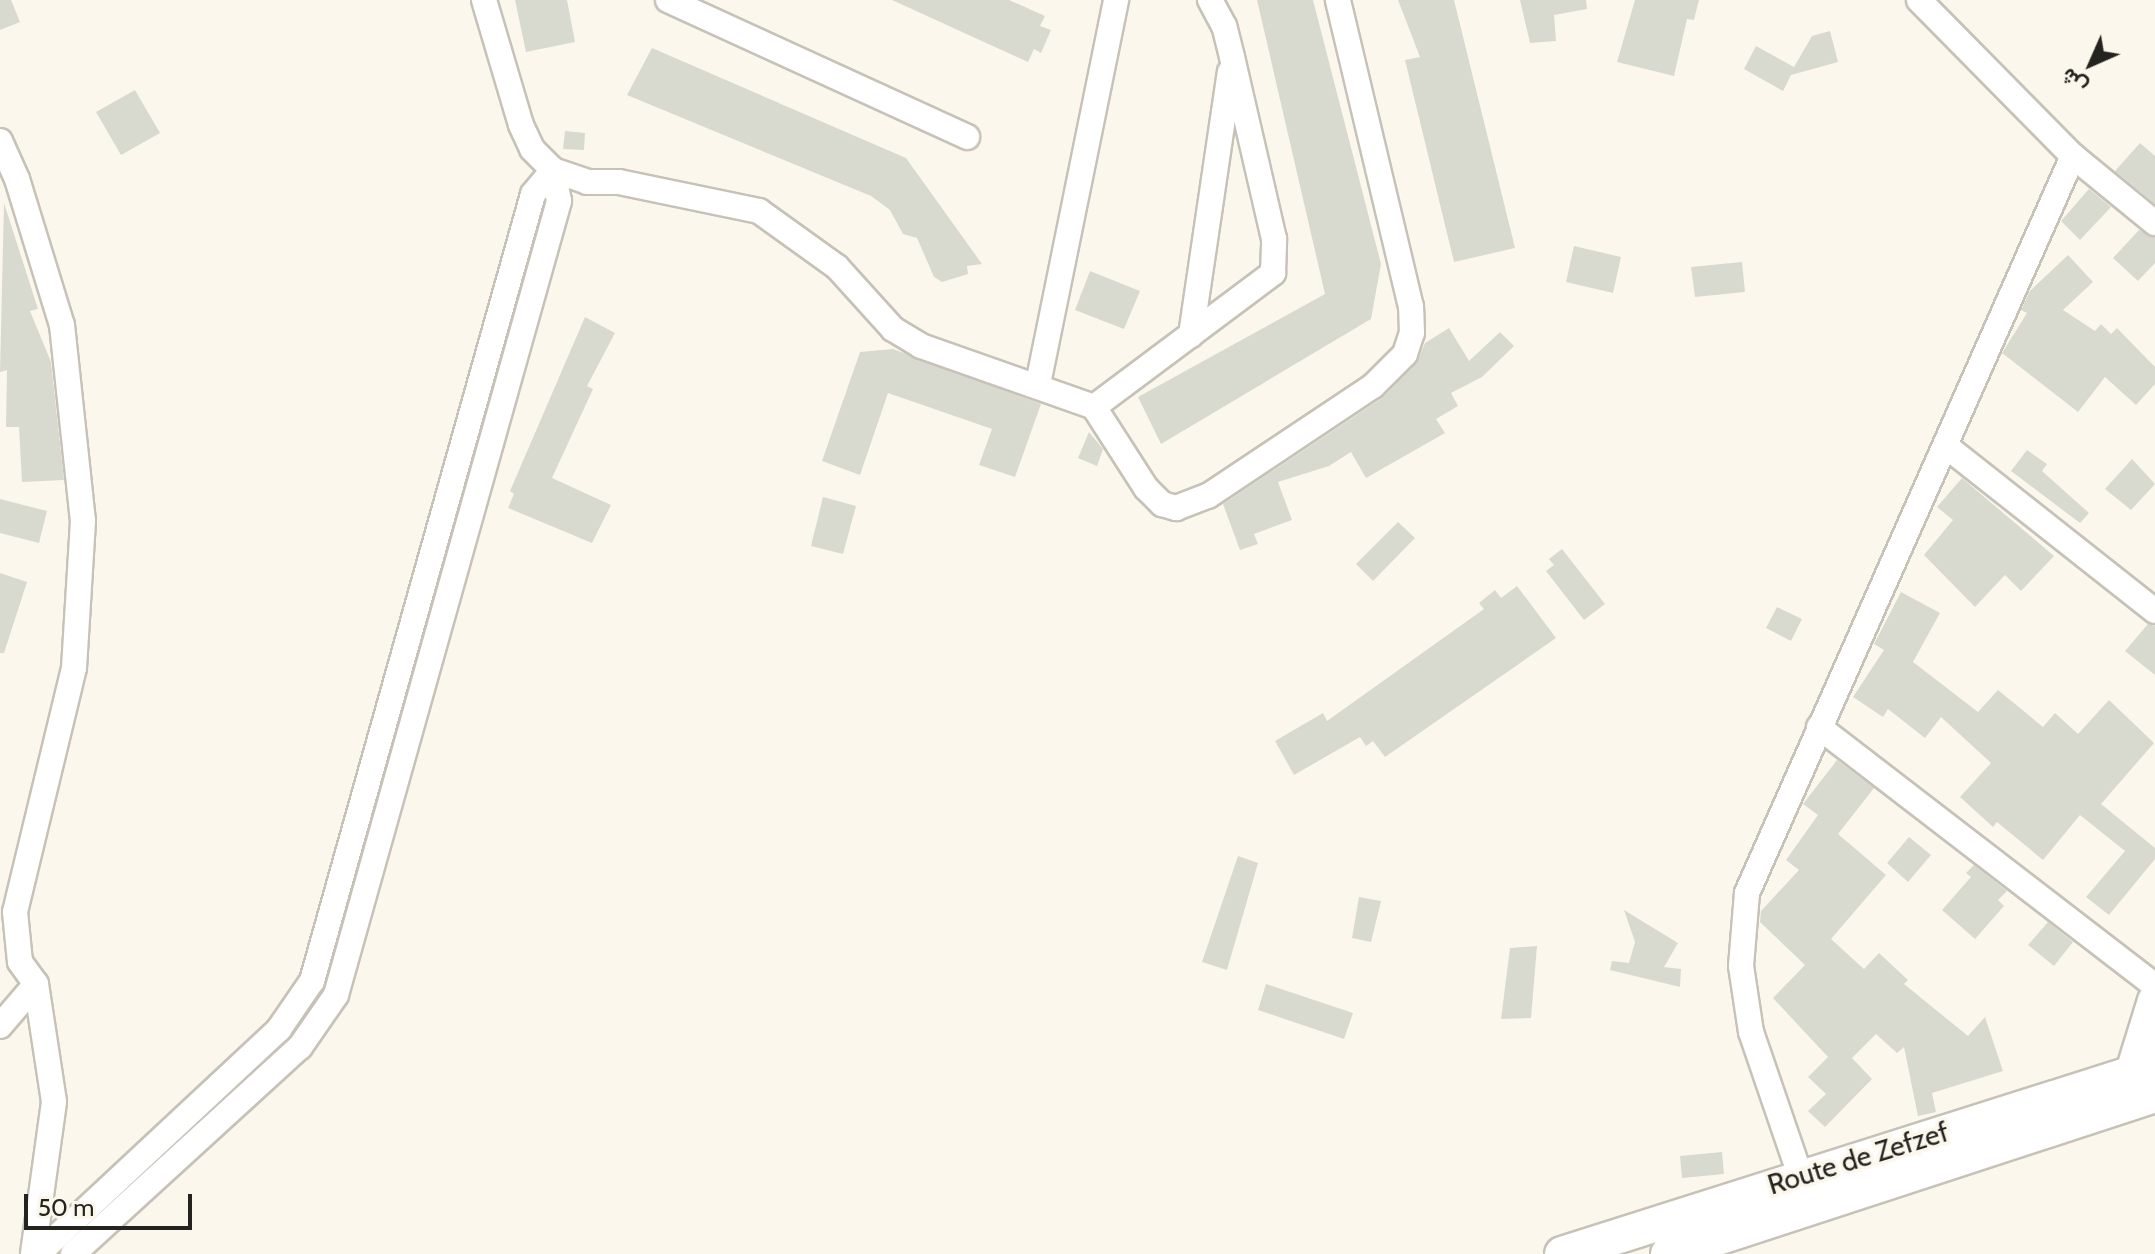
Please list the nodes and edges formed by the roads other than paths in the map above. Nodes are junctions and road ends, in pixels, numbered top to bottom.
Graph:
1 (484, 0) edge
2 (668, 0) edge
3 (1116, 0) edge
4 (1210, 0) edge
5 (1338, 0) edge
6 (1919, 0) edge
7 (1232, 57) junction
8 (967, 137) dead end
9 (0, 141) edge
10 (2073, 156) junction
11 (553, 170) junction
12 (2155, 223) edge
13 (1191, 335) junction
14 (1038, 384) junction
15 (1094, 407) junction
16 (1946, 446) junction
17 (2155, 611) edge
18 (1819, 727) junction
19 (10, 961) edge
20 (36, 984) junction
21 (2155, 986) edge
22 (2155, 1001) edge
23 (0, 1026) edge
24 (2143, 1073) edge
25 (1800, 1175) junction
26 (36, 1254) edge
27 (73, 1254) edge
28 (1562, 1254) edge
29 (1668, 1254) edge

1 - 11 street
2 - 8 street
3 - 14 street
4 - 7 street
5 - 15 street
6 - 10 street
7 - 13 street
7 - 13 street
9 - 19 street
10 - 12 street
10 - 16 street
11 - 14 street
11 - 26 street
11 - 27 street
13 - 15 street
14 - 15 street
16 - 17 street
16 - 18 street
18 - 21 street
18 - 25 street
19 - 20 street
20 - 23 street
20 - 26 street
22 - 24 main road
24 - 25 main road, Route de Zefzef
24 - 29 main road, Route de Zefzef
25 - 28 main road, Route de Zefzef

